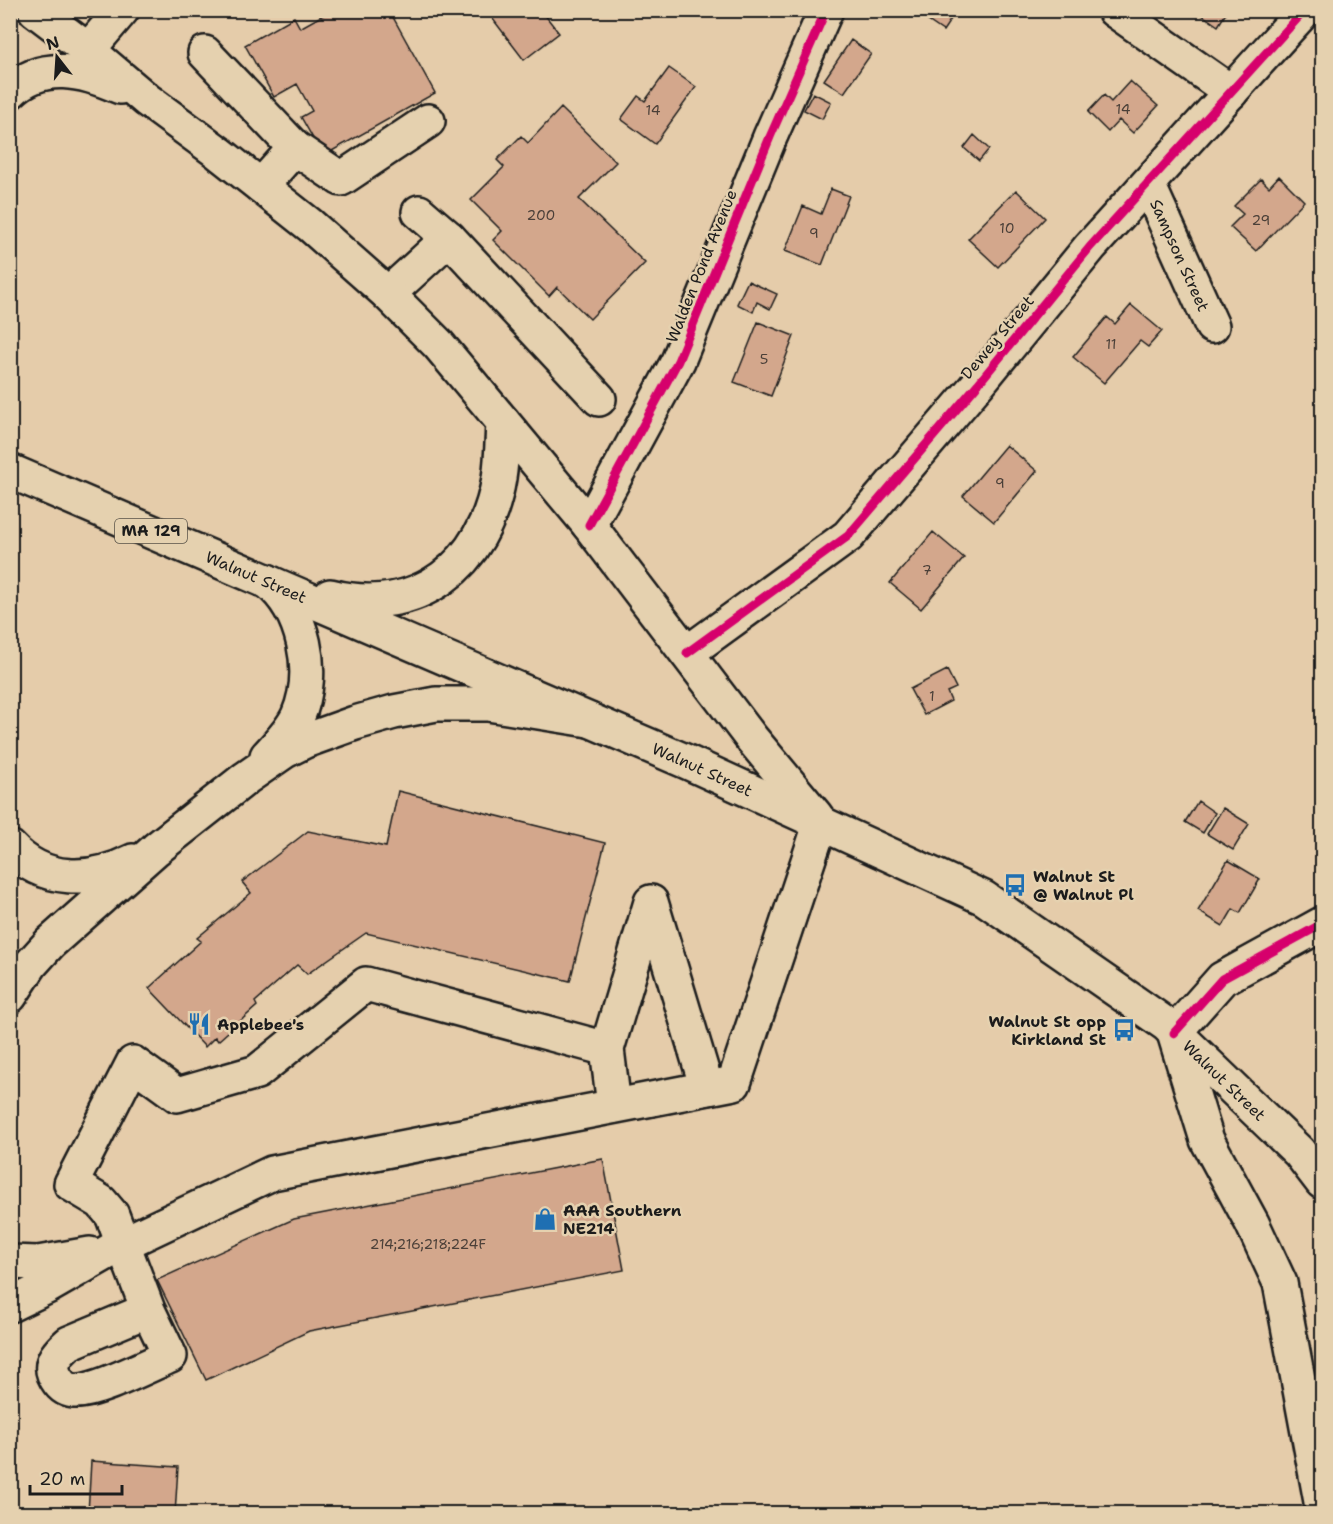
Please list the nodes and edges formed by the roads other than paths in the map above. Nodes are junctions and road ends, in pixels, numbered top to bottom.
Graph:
1 (35, 10) edge
2 (122, 10) edge
3 (826, 10) edge
4 (1114, 10) edge
5 (1305, 10) edge
6 (88, 50) junction
7 (205, 53) dead end
8 (10, 92) edge
9 (1231, 92) junction
10 (147, 100) junction
11 (428, 121) dead end
12 (295, 148) junction
13 (1148, 184) junction
14 (261, 186) junction
15 (419, 212) dead end
16 (448, 238) junction
17 (388, 294) junction
18 (1212, 326) dead end
19 (598, 399) dead end
20 (503, 422) junction
21 (23, 476) edge
22 (589, 525) junction
23 (267, 580) junction
24 (687, 653) junction
25 (589, 720) junction
26 (246, 778) junction
27 (821, 822) junction
28 (10, 848) edge
29 (156, 849) junction
30 (1323, 924) edge
31 (10, 996) edge
32 (1174, 1032) junction
33 (607, 1048) junction
34 (707, 1088) junction
35 (614, 1106) junction
36 (1311, 1153) edge
37 (1323, 1182) edge
38 (116, 1247) junction
39 (10, 1262) edge
40 (10, 1305) edge
41 (148, 1310) dead end
42 (1323, 1508) edge

1 - 6 main road
2 - 6 main road
3 - 22 main road, Walden Pond Avenue
4 - 9 main road
5 - 9 main road, Dewey Street
6 - 10 main road
7 - 12 main road
8 - 10 main road
9 - 13 main road, Dewey Street
10 - 14 main road
11 - 12 main road
12 - 14 main road
13 - 18 main road, Sampson Street
13 - 24 main road, Dewey Street
14 - 17 main road
15 - 16 main road
16 - 17 main road
16 - 19 main road
17 - 20 main road
20 - 22 main road
20 - 23 main road
21 - 23 main road, Walnut Street / MA 129
22 - 24 main road
23 - 25 main road, Walnut Street
23 - 26 main road, MA 129
24 - 27 main road
25 - 26 main road
25 - 27 main road, Walnut Street
26 - 29 main road, MA 129
27 - 32 main road, Walnut Street
27 - 34 main road
28 - 29 main road, MA 129
29 - 31 main road
30 - 32 main road
32 - 36 main road, Walnut Street
32 - 42 main road
33 - 34 main road
33 - 35 main road
33 - 38 main road
34 - 35 main road
35 - 38 main road
36 - 37 main road, Walnut Street
38 - 39 main road
38 - 40 main road
38 - 41 main road

